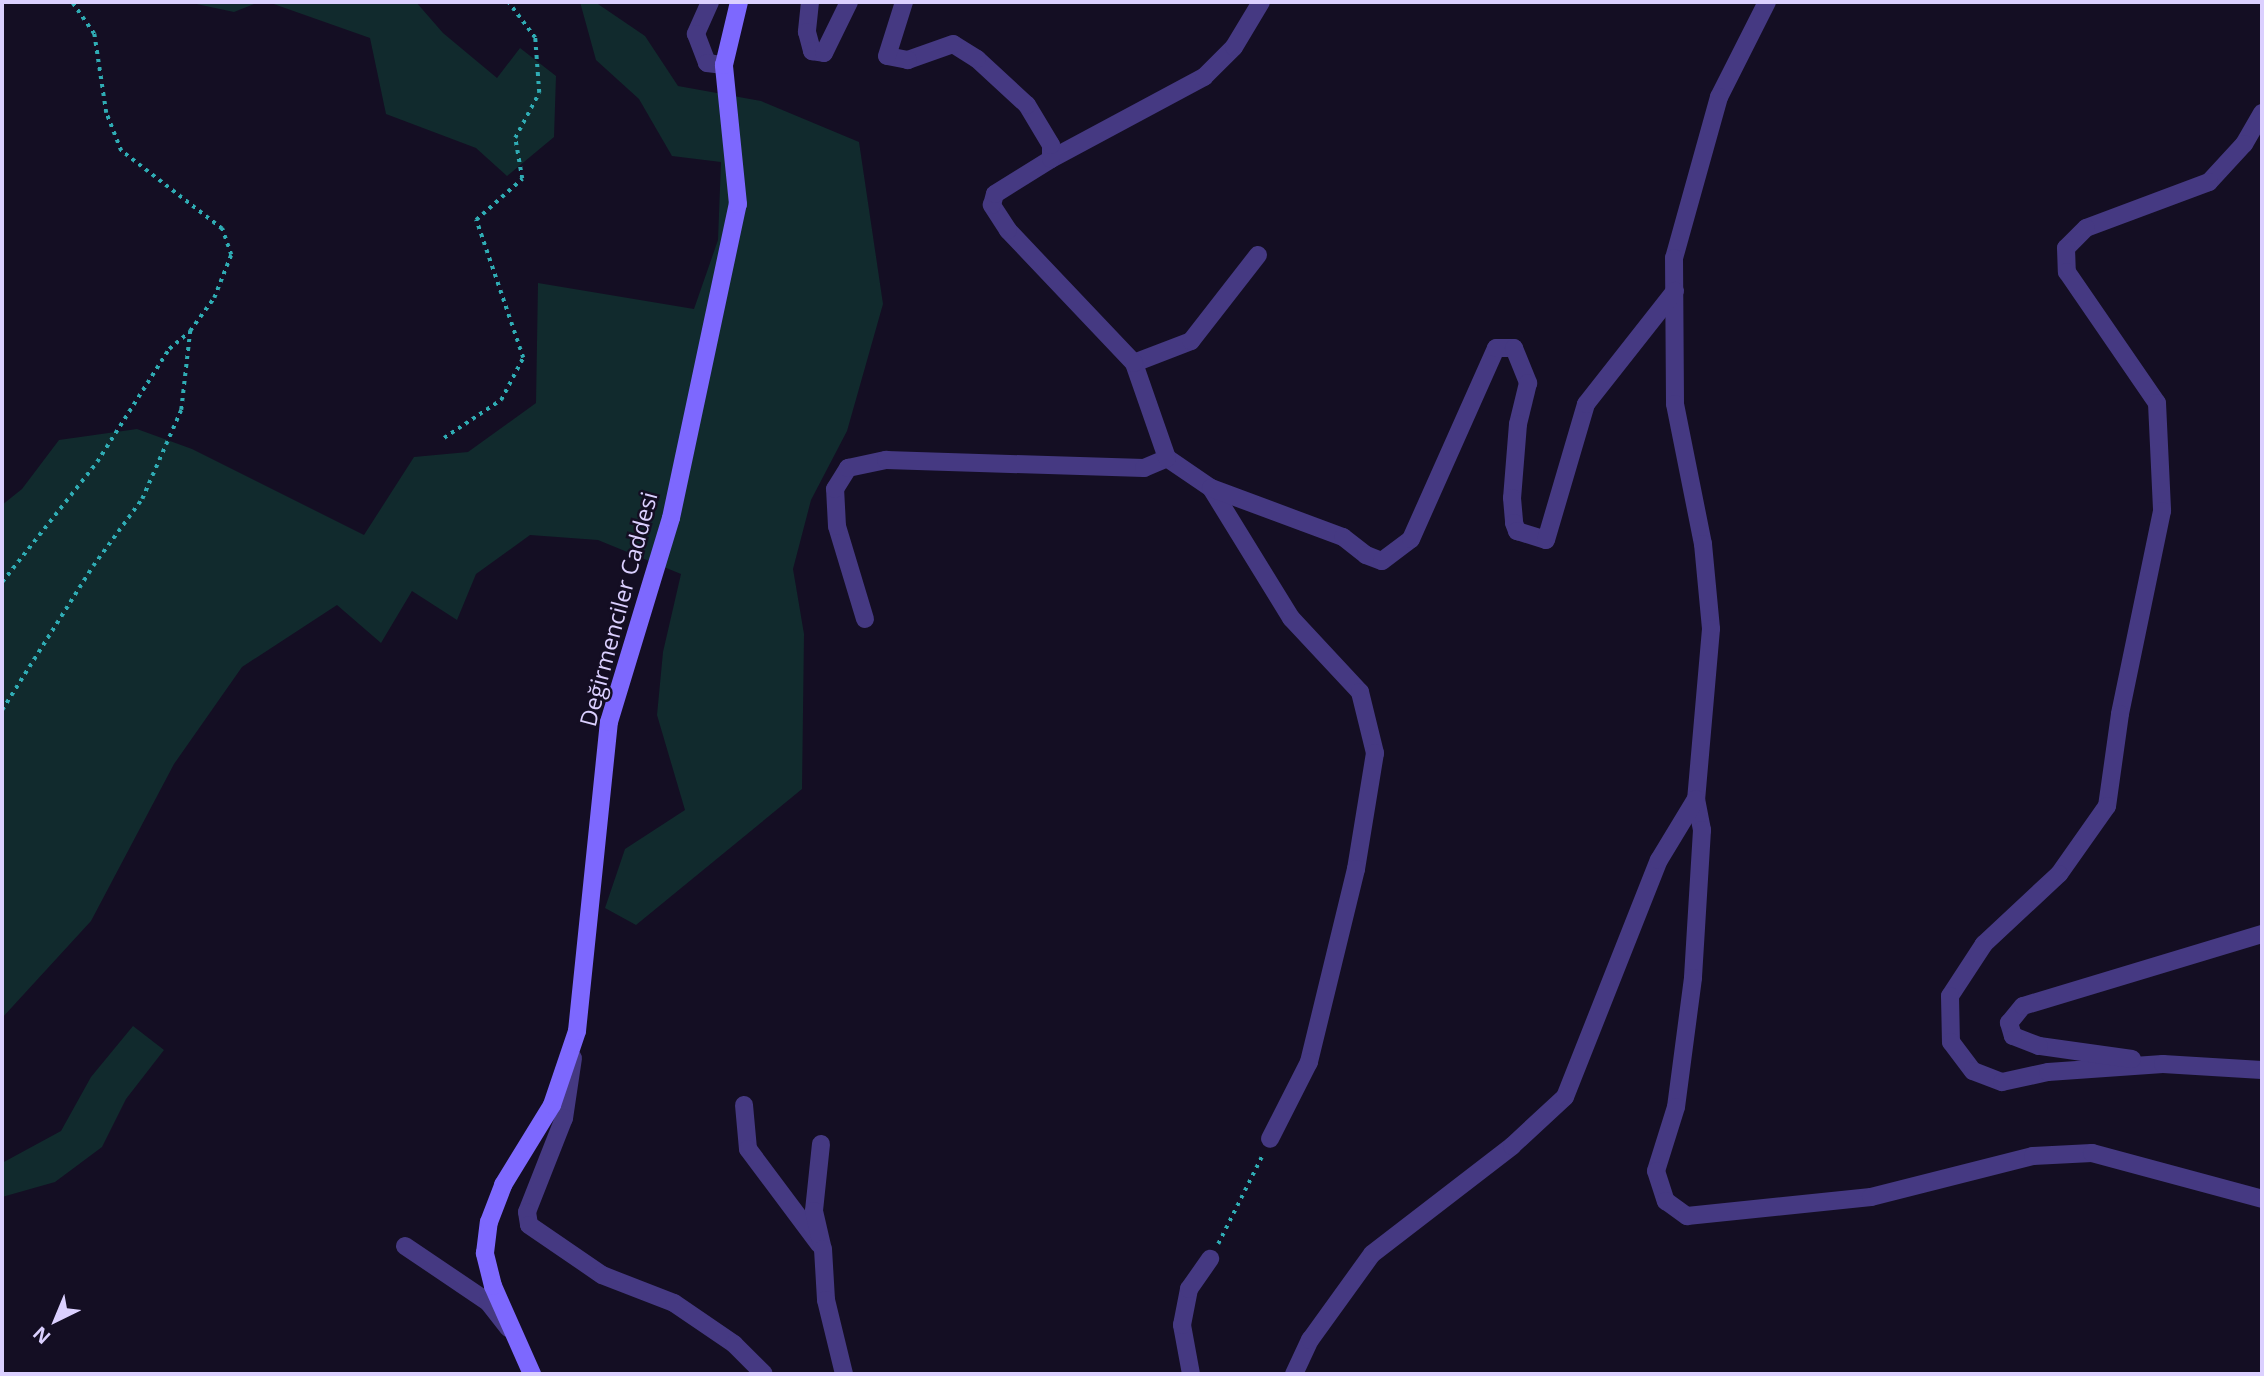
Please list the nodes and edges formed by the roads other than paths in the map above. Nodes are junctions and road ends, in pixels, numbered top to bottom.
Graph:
1 (710, 2) edge
2 (739, 2) edge
3 (810, 2) edge
4 (849, 2) edge
5 (904, 2) edge
6 (1261, 2) edge
7 (1767, 2) edge
8 (724, 65) junction
9 (2262, 113) edge
10 (1051, 159) junction
11 (1258, 256) dead end
12 (1675, 291) junction
13 (1134, 363) junction
14 (1167, 458) junction
15 (1211, 488) junction
16 (865, 619) dead end
17 (1696, 799) junction
18 (2262, 934) edge
19 (577, 1031) junction
20 (2163, 1064) junction
21 (2262, 1070) edge
22 (744, 1105) dead end
23 (1270, 1139) road end
24 (821, 1144) dead end
25 (2262, 1199) edge
26 (405, 1246) dead end
27 (823, 1249) junction
28 (1210, 1259) road end
29 (517, 1339) junction
30 (532, 1374) edge
31 (764, 1374) edge
32 (844, 1374) edge
33 (1191, 1374) edge
34 (1294, 1374) edge

1 - 8 street
2 - 8 main road, Değirmenciler Caddesi
3 - 4 street
5 - 10 street
6 - 10 street
7 - 12 street
8 - 19 main road, Değirmenciler Caddesi
9 - 20 street
10 - 13 street
11 - 13 street
12 - 15 street
12 - 17 street
13 - 14 street
14 - 15 street
14 - 16 street
15 - 23 street
17 - 25 street
17 - 34 street
18 - 20 street
19 - 29 main road, Değirmenciler Caddesi
19 - 31 street
20 - 21 street
22 - 27 street
24 - 27 street
26 - 29 street
27 - 32 street
28 - 33 street
29 - 30 main road, Değirmenciler Caddesi

